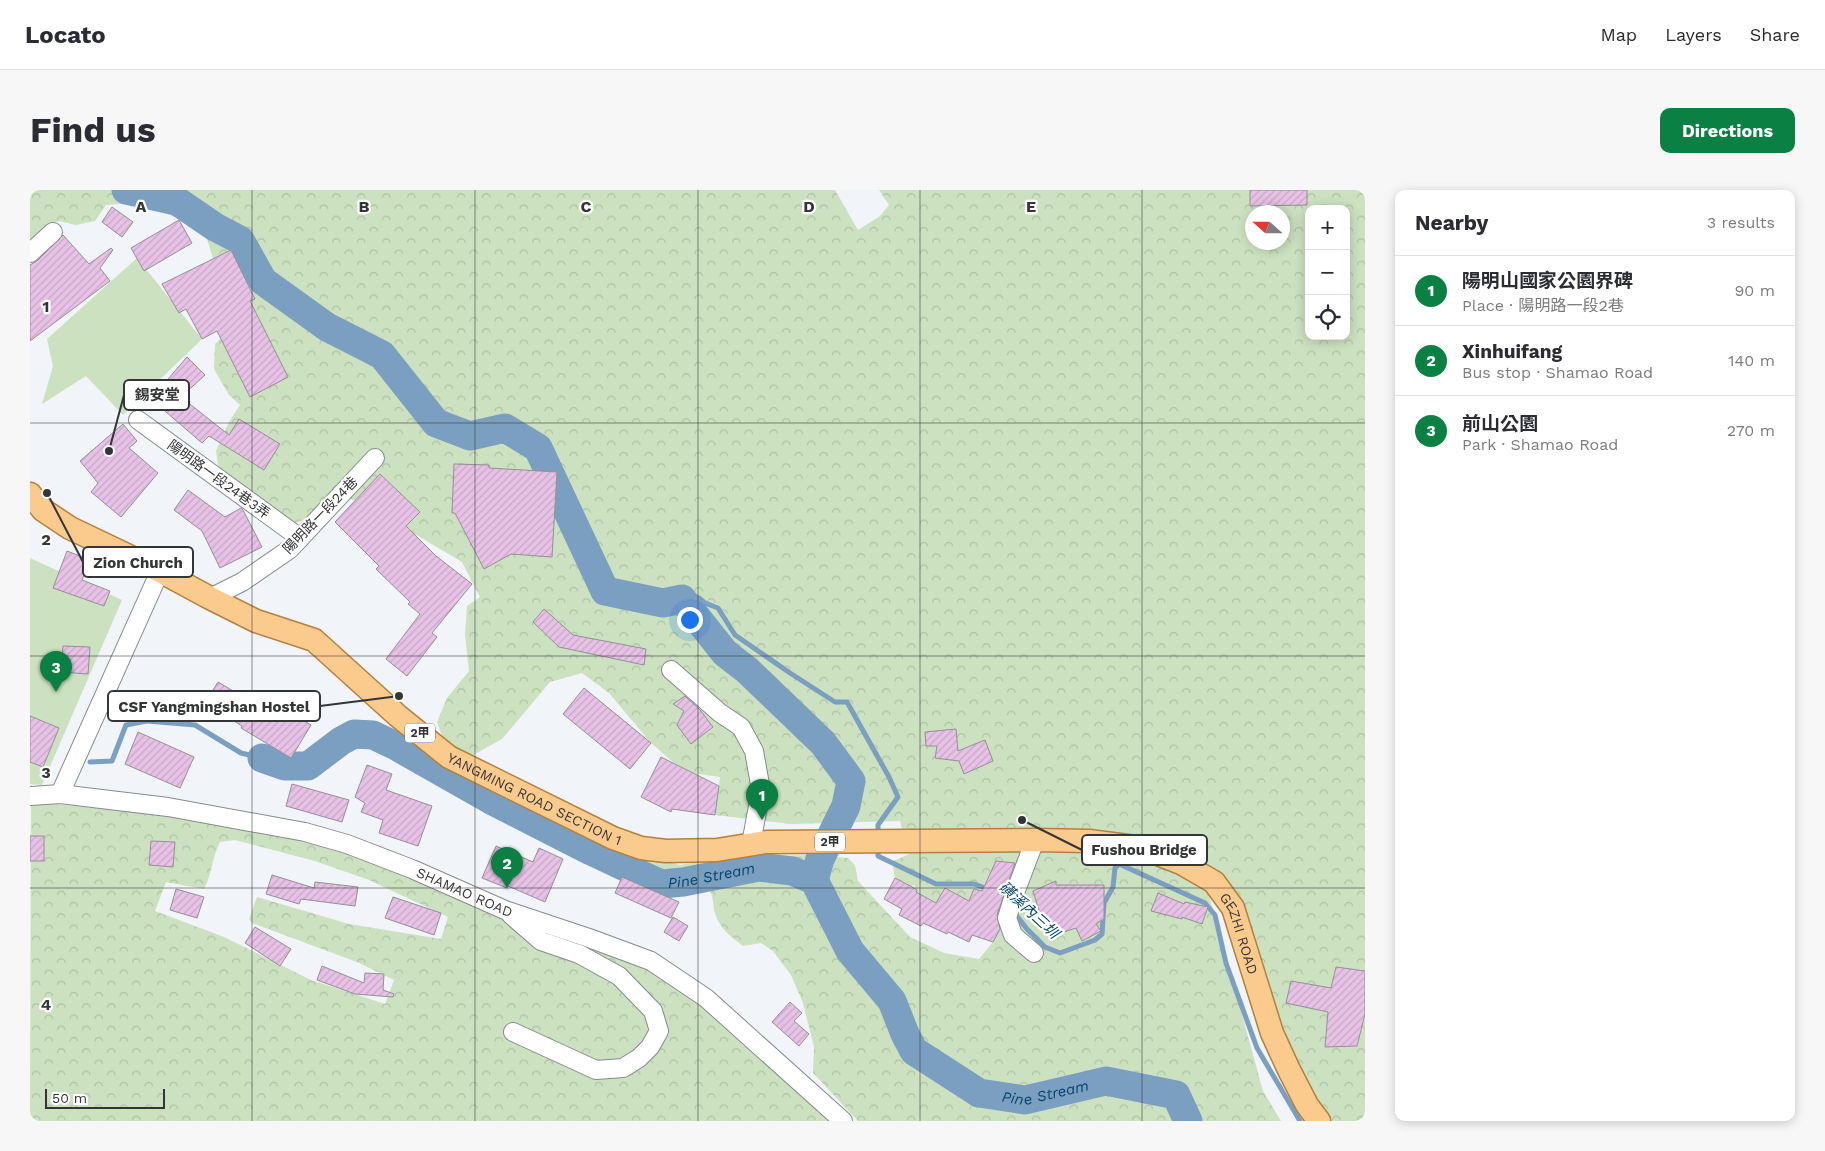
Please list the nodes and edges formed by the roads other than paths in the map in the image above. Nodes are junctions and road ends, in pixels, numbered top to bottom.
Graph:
1 (53, 232) dead end
2 (30, 253) edge
3 (138, 420) dead end
4 (375, 458) dead end
5 (30, 494) edge
6 (300, 538) junction
7 (160, 571) junction
8 (210, 598) junction
9 (671, 670) dead end
10 (60, 794) junction
11 (30, 796) edge
12 (1035, 840) junction
13 (758, 843) junction
14 (505, 910) junction
15 (1034, 953) dead end
16 (513, 1032) dead end
17 (843, 1121) edge
18 (1319, 1121) edge

1 - 2 street
3 - 6 street, 陽明路一段24巷3弄
4 - 6 street, 陽明路一段24巷
5 - 7 main road, YANGMING ROAD SECTION 1 / 2甲
6 - 8 street, 陽明路一段24巷
7 - 8 main road, YANGMING ROAD SECTION 1 / 2甲
7 - 10 street
8 - 13 main road, YANGMING ROAD SECTION 1 / 2甲
9 - 13 street
10 - 11 street, SHAMAO ROAD
10 - 14 street, SHAMAO ROAD
12 - 13 main road, GEZHI ROAD / 2甲
12 - 15 street
12 - 18 main road, GEZHI ROAD / 2甲
14 - 16 street
14 - 17 street, SHAMAO ROAD

